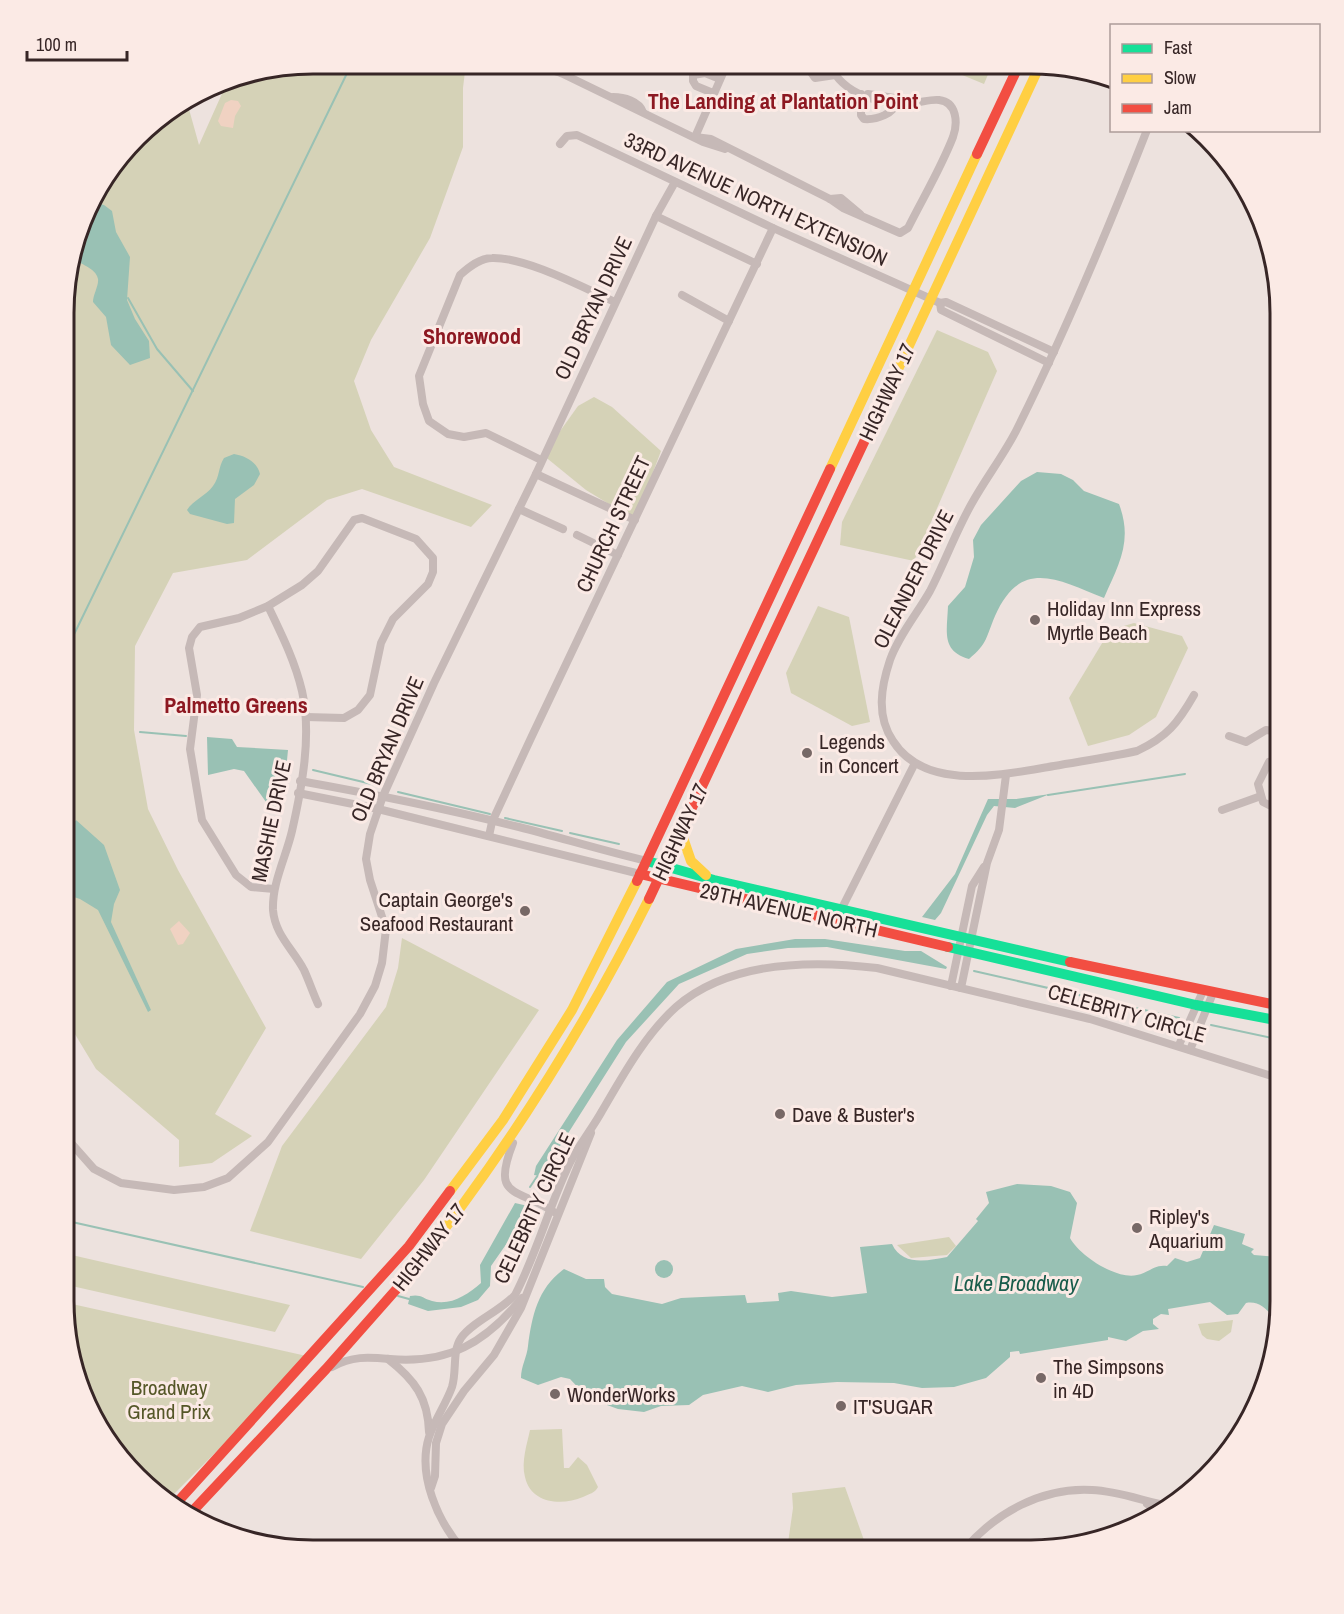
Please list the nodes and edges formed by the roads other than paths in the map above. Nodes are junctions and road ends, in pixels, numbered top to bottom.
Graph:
1 (561, 73) edge
2 (723, 73) edge
3 (811, 73) edge
4 (1015, 73) edge
5 (1036, 73) edge
6 (834, 75) joint
7 (720, 79) junction
8 (713, 93) junction
9 (861, 94) junction
10 (897, 101) junction
11 (1146, 132) edge
12 (695, 137) junction
13 (560, 144) dead end
14 (675, 182) junction
15 (656, 216) junction
16 (773, 228) junction
17 (757, 264) junction
18 (912, 292) junction
19 (682, 296) dead end
20 (935, 301) junction
21 (615, 302) junction
22 (729, 321) junction
23 (1054, 352) junction
24 (1048, 363) junction
25 (541, 460) junction
26 (536, 474) junction
27 (519, 509) junction
28 (635, 520) junction
29 (563, 529) dead end
30 (577, 535) dead end
31 (618, 555) junction
32 (268, 606) junction
33 (1194, 695) dead end
34 (306, 717) junction
35 (1270, 731) edge
36 (1229, 736) dead end
37 (1269, 762) dead end
38 (915, 763) junction
39 (1006, 775) junction
40 (300, 781) junction
41 (298, 793) junction
42 (383, 796) junction
43 (1261, 796) junction
44 (1270, 806) edge
45 (378, 809) junction
46 (1222, 810) dead end
47 (492, 822) junction
48 (681, 832) junction
49 (489, 836) junction
50 (647, 861) junction
51 (664, 867) junction
52 (640, 874) junction
53 (658, 879) junction
54 (714, 880) junction
55 (274, 889) junction
56 (841, 910) junction
57 (966, 938) junction
58 (963, 951) junction
59 (951, 986) junction
60 (961, 988) junction
61 (1208, 992) junction
62 (318, 1004) dead end
63 (1270, 1004) edge
64 (1202, 1006) junction
65 (1270, 1019) edge
66 (1179, 1046) junction
67 (1190, 1050) junction
68 (1270, 1075) edge
69 (521, 1124) junction
70 (593, 1126) junction
71 (74, 1146) edge
72 (550, 1209) junction
73 (556, 1215) junction
74 (526, 1293) junction
75 (457, 1350) junction
76 (388, 1359) junction
77 (310, 1384) junction
78 (429, 1437) junction
79 (431, 1488) junction
80 (1138, 1499) junction
81 (180, 1500) edge
82 (1158, 1504) edge
83 (1152, 1507) edge
84 (195, 1509) edge
85 (456, 1540) edge
86 (975, 1540) edge

1 - 12 street
2 - 7 street
3 - 6 street
4 - 18 main road, HIGHWAY 17
5 - 20 main road, HIGHWAY 17
6 - 9 street
7 - 8 street
7 - 8 street
8 - 12 street
9 - 10 street
9 - 10 street
10 - 12 street
11 - 23 street, OLEANDER DRIVE
13 - 14 street, 33RD AVENUE NORTH EXTENSION
14 - 15 street, OLD BRYAN DRIVE
14 - 16 street, 33RD AVENUE NORTH EXTENSION
15 - 17 street
15 - 21 street, OLD BRYAN DRIVE
16 - 17 street, CHURCH STREET
16 - 18 street, 33RD AVENUE NORTH EXTENSION
17 - 22 street, CHURCH STREET
18 - 20 street, 33RD AVENUE NORTH EXTENSION
18 - 50 main road, HIGHWAY 17
19 - 22 street
20 - 23 street, 33RD AVENUE NORTH EXTENSION
20 - 24 street, 33RD AVENUE NORTH EXTENSION
20 - 48 main road, HIGHWAY 17
21 - 25 street, OLD BRYAN DRIVE
21 - 25 street
22 - 28 street, CHURCH STREET
23 - 24 street, OLEANDER DRIVE
24 - 38 street, OLEANDER DRIVE
25 - 26 street, OLD BRYAN DRIVE
26 - 27 street, OLD BRYAN DRIVE
26 - 28 street
27 - 29 street
27 - 42 street, OLD BRYAN DRIVE
28 - 31 street, CHURCH STREET
30 - 31 street
31 - 47 street, CHURCH STREET
32 - 34 street, MASHIE DRIVE
32 - 34 street
32 - 55 street
33 - 39 street, OLEANDER DRIVE
34 - 40 street, MASHIE DRIVE
35 - 36 street
37 - 43 street
38 - 39 street, OLEANDER DRIVE
38 - 56 street
39 - 57 street
40 - 41 street, MASHIE DRIVE
40 - 42 street, 29TH AVENUE NORTH
41 - 45 street, 29TH AVENUE NORTH
41 - 55 street, MASHIE DRIVE
42 - 45 street, OLD BRYAN DRIVE
42 - 47 street, 29TH AVENUE NORTH
43 - 44 street
43 - 46 street
45 - 49 street, 29TH AVENUE NORTH
45 - 71 street, OLD BRYAN DRIVE
47 - 49 street, CHURCH STREET
47 - 50 street, 29TH AVENUE NORTH
48 - 51 main road, HIGHWAY 17
48 - 54 main road
49 - 52 street, 29TH AVENUE NORTH
50 - 51 main road, 29TH AVENUE NORTH
50 - 52 main road, HIGHWAY 17
51 - 53 main road, HIGHWAY 17
51 - 54 main road, 29TH AVENUE NORTH
52 - 53 main road, 29TH AVENUE NORTH
52 - 81 main road, HIGHWAY 17
53 - 58 main road, 29TH AVENUE NORTH
53 - 69 main road, HIGHWAY 17
54 - 56 main road, 29TH AVENUE NORTH
55 - 62 street, MASHIE DRIVE
56 - 57 main road, 29TH AVENUE NORTH
57 - 58 street
57 - 61 main road, 29TH AVENUE NORTH
58 - 59 street
58 - 60 street
58 - 64 main road, 29TH AVENUE NORTH
59 - 60 street, CELEBRITY CIRCLE
59 - 70 street, CELEBRITY CIRCLE
60 - 66 street, CELEBRITY CIRCLE
61 - 63 main road, 29TH AVENUE NORTH
61 - 64 street
64 - 65 main road, 29TH AVENUE NORTH
64 - 66 street
64 - 67 street
66 - 67 street, CELEBRITY CIRCLE
67 - 68 street, CELEBRITY CIRCLE
69 - 72 street
69 - 77 main road, HIGHWAY 17
70 - 72 street, CELEBRITY CIRCLE
70 - 73 street, CELEBRITY CIRCLE
72 - 73 street
72 - 75 street, CELEBRITY CIRCLE
73 - 74 street, CELEBRITY CIRCLE
74 - 75 street
74 - 79 street, CELEBRITY CIRCLE
75 - 76 street
75 - 78 street, CELEBRITY CIRCLE
76 - 77 street
76 - 78 street
77 - 84 main road, HIGHWAY 17
78 - 79 street, CELEBRITY CIRCLE
79 - 85 street, CELEBRITY CIRCLE
80 - 82 street
80 - 83 street
80 - 86 street

